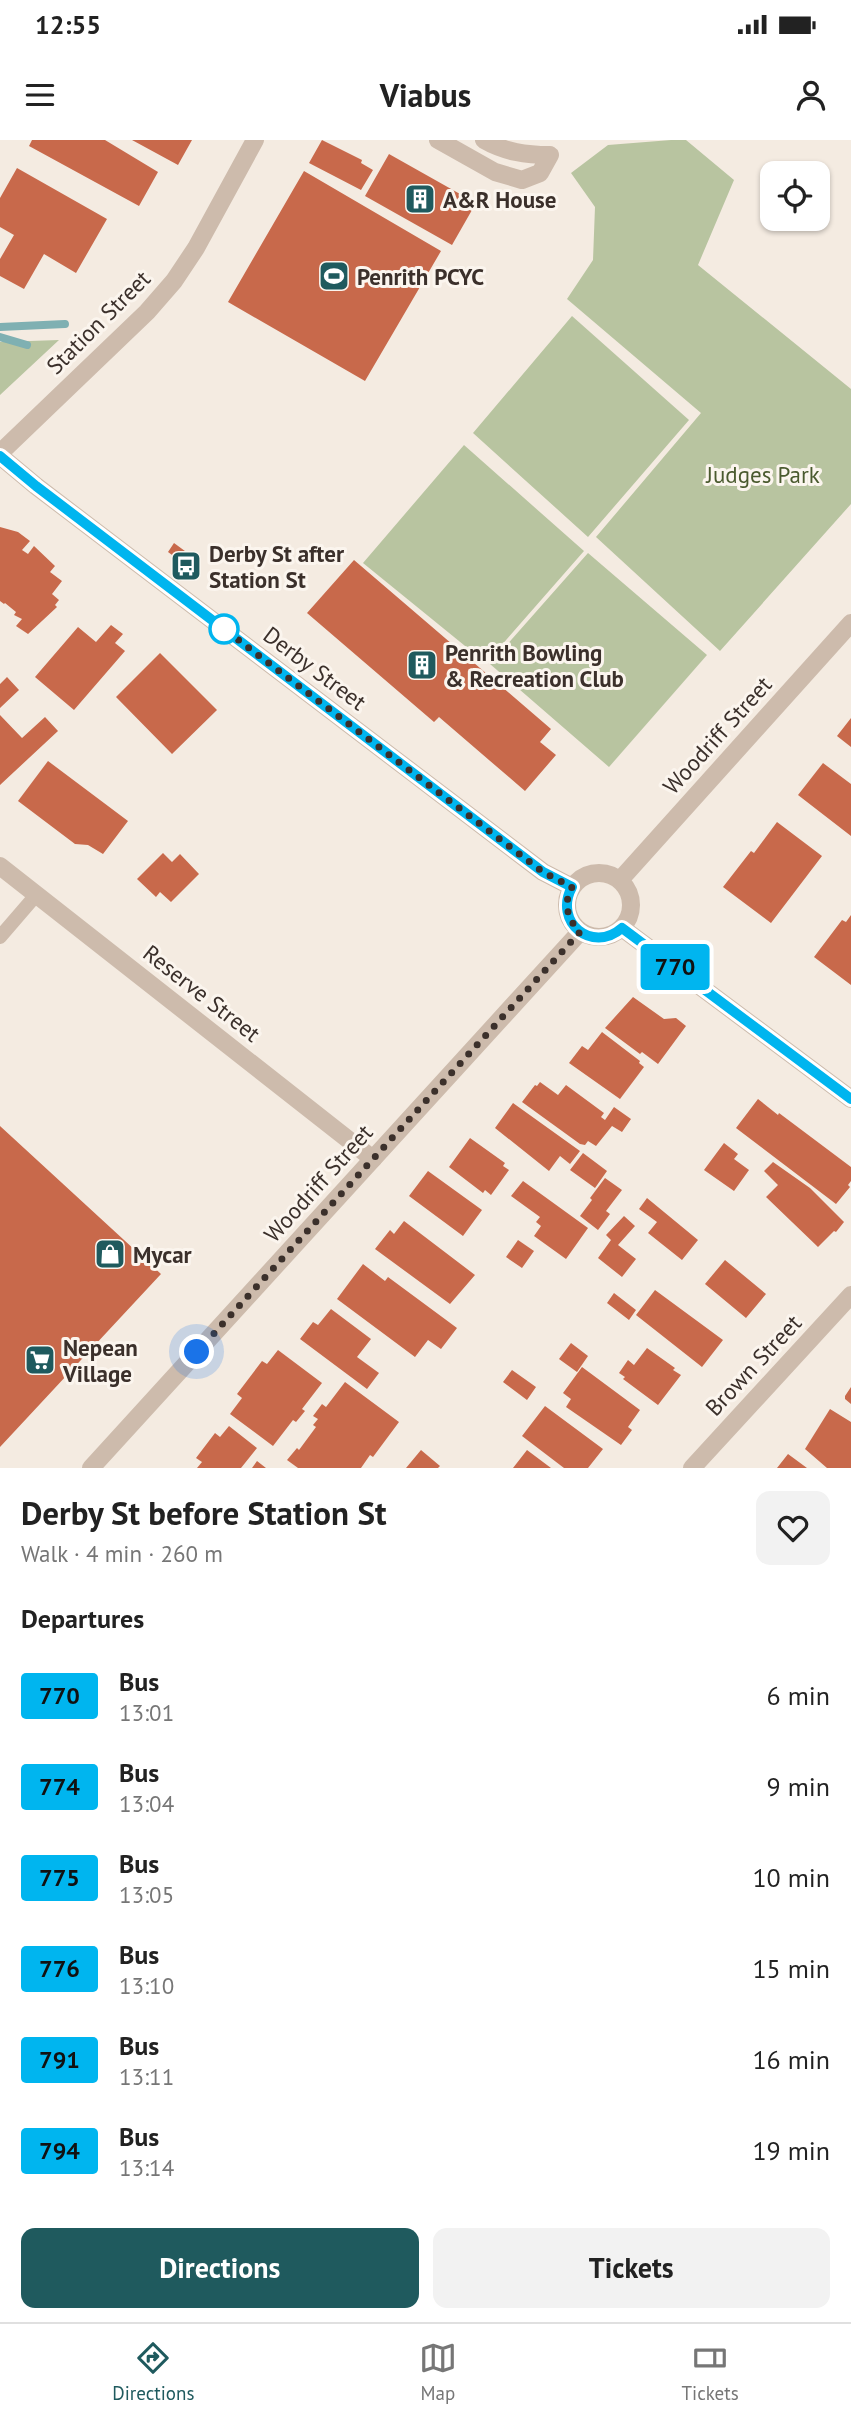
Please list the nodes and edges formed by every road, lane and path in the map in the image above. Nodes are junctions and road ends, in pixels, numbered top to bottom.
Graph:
1 (255, 140) edge
2 (438, 140) edge
3 (484, 140) edge
4 (0, 454) edge
5 (851, 623) edge
6 (0, 866) edge
7 (620, 880) junction
8 (572, 887) junction
9 (37, 894) junction
10 (622, 928) junction
11 (580, 932) junction
12 (0, 937) edge
13 (851, 1099) edge
14 (373, 1159) junction
15 (851, 1295) edge
16 (91, 1468) edge
17 (692, 1468) edge

1 - 4 street, Station Street
2 - 3 street
4 - 8 street, Derby Street
5 - 7 street, Woodriff Street
6 - 9 street, Reserve Street
7 - 8 street
7 - 10 street
8 - 11 street
9 - 12 lane
9 - 14 street, Reserve Street
10 - 11 street
10 - 13 street
11 - 14 street, Woodriff Street
14 - 16 street, Woodriff Street
15 - 17 street, Brown Street

